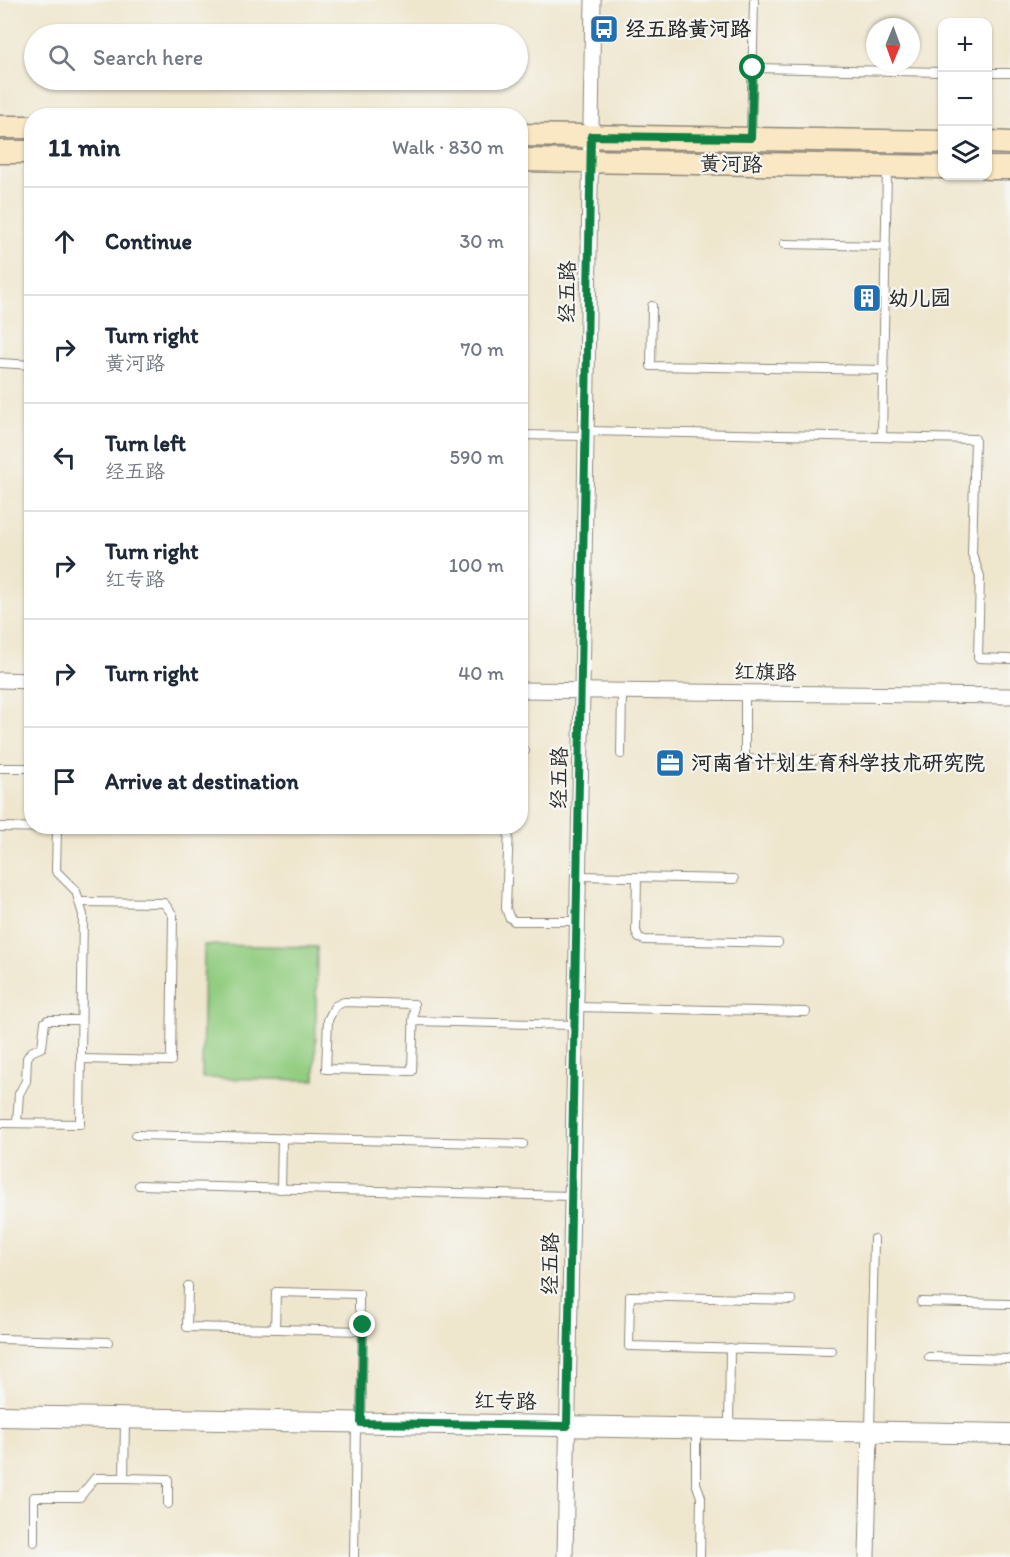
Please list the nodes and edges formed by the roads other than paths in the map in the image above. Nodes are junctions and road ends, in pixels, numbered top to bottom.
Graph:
1 (593, 0) edge
2 (754, 1) edge
3 (753, 68) junction
4 (938, 72) edge
5 (992, 72) edge
6 (1010, 73) edge
7 (0, 127) edge
8 (24, 127) edge
9 (528, 135) edge
10 (591, 136) junction
11 (751, 138) junction
12 (938, 142) edge
13 (992, 142) edge
14 (1010, 143) edge
15 (0, 152) edge
16 (24, 152) edge
17 (528, 160) edge
18 (591, 162) junction
19 (887, 166) junction
20 (938, 167) edge
21 (992, 168) edge
22 (1010, 168) edge
23 (784, 244) dead end
24 (886, 246) junction
25 (652, 306) dead end
26 (0, 363) edge
27 (24, 364) edge
28 (884, 370) junction
29 (586, 434) junction
30 (528, 435) edge
31 (882, 437) junction
32 (1010, 659) edge
33 (0, 680) edge
34 (24, 681) edge
35 (528, 690) edge
36 (582, 691) junction
37 (622, 692) junction
38 (746, 693) junction
39 (1010, 696) edge
40 (621, 754) dead end
41 (815, 760) dead end
42 (0, 768) edge
43 (24, 768) edge
44 (0, 827) edge
45 (24, 827) edge
46 (57, 834) edge
47 (509, 834) edge
48 (578, 876) junction
49 (637, 877) junction
50 (734, 879) dead end
51 (79, 902) junction
52 (577, 921) junction
53 (778, 944) dead end
54 (576, 1007) junction
55 (806, 1012) dead end
56 (81, 1020) junction
57 (413, 1021) junction
58 (575, 1025) junction
59 (81, 1059) junction
60 (0, 1123) edge
61 (17, 1123) junction
62 (136, 1135) dead end
63 (282, 1138) junction
64 (523, 1144) dead end
65 (139, 1185) dead end
66 (281, 1188) junction
67 (572, 1196) junction
68 (874, 1239) dead end
69 (188, 1286) dead end
70 (792, 1300) dead end
71 (921, 1302) dead end
72 (1010, 1304) edge
73 (275, 1329) junction
74 (363, 1331) junction
75 (0, 1340) edge
76 (108, 1342) dead end
77 (730, 1348) junction
78 (832, 1351) dead end
79 (929, 1357) dead end
80 (1010, 1359) edge
81 (0, 1416) edge
82 (125, 1418) junction
83 (358, 1423) junction
84 (567, 1426) junction
85 (696, 1428) junction
86 (729, 1429) junction
87 (870, 1431) junction
88 (1010, 1434) edge
89 (124, 1478) junction
90 (168, 1504) dead end
91 (34, 1542) dead end
92 (354, 1557) edge
93 (565, 1557) edge
94 (700, 1557) edge
95 (867, 1557) edge

1 - 10 street, 经五路
2 - 3 lane
3 - 4 lane
3 - 11 lane
5 - 6 lane
7 - 8 main road
9 - 10 main road, 黄河路
10 - 11 main road, 黄河路
10 - 18 street, 经五路
11 - 12 main road, 黄河路
13 - 14 main road
15 - 16 main road
17 - 18 main road, 黄河路
18 - 19 main road, 黄河路
18 - 29 street, 经五路
19 - 20 main road, 黄河路
19 - 24 lane
21 - 22 main road
23 - 24 lane
24 - 28 lane
25 - 28 lane
26 - 27 lane
28 - 31 lane
29 - 30 lane
29 - 31 lane
29 - 36 street, 经五路
31 - 32 lane
33 - 34 street
35 - 36 street, 红旗路
36 - 37 street, 红旗路
36 - 48 street, 经五路
37 - 38 street, 红旗路
37 - 40 lane
38 - 39 street, 红旗路
38 - 41 lane
42 - 43 lane
44 - 45 lane
46 - 51 lane
47 - 52 lane
48 - 49 lane
48 - 52 street, 经五路
49 - 50 lane
49 - 53 lane
51 - 56 lane
51 - 59 lane
52 - 54 street, 经五路
54 - 55 lane
54 - 58 street, 经五路
56 - 59 lane
56 - 61 lane
57 - 57 lane
57 - 58 lane
58 - 67 street, 经五路
59 - 61 lane
60 - 61 lane
62 - 63 lane
63 - 64 lane
63 - 66 lane
65 - 66 lane
66 - 67 lane
67 - 84 street, 经五路
68 - 87 lane
69 - 73 lane
70 - 77 lane
71 - 72 lane
73 - 74 lane
73 - 74 lane
74 - 83 lane
75 - 76 lane
77 - 78 lane
77 - 86 lane
79 - 80 lane
81 - 82 street, 红专路
82 - 83 street, 红专路
82 - 89 lane
83 - 84 street, 红专路
83 - 92 lane
84 - 85 street, 红专路
84 - 93 street, 经五路
85 - 86 street, 红专路
85 - 94 lane
86 - 87 street, 红专路
87 - 88 street, 红专路
87 - 95 street
89 - 90 lane
89 - 91 lane

